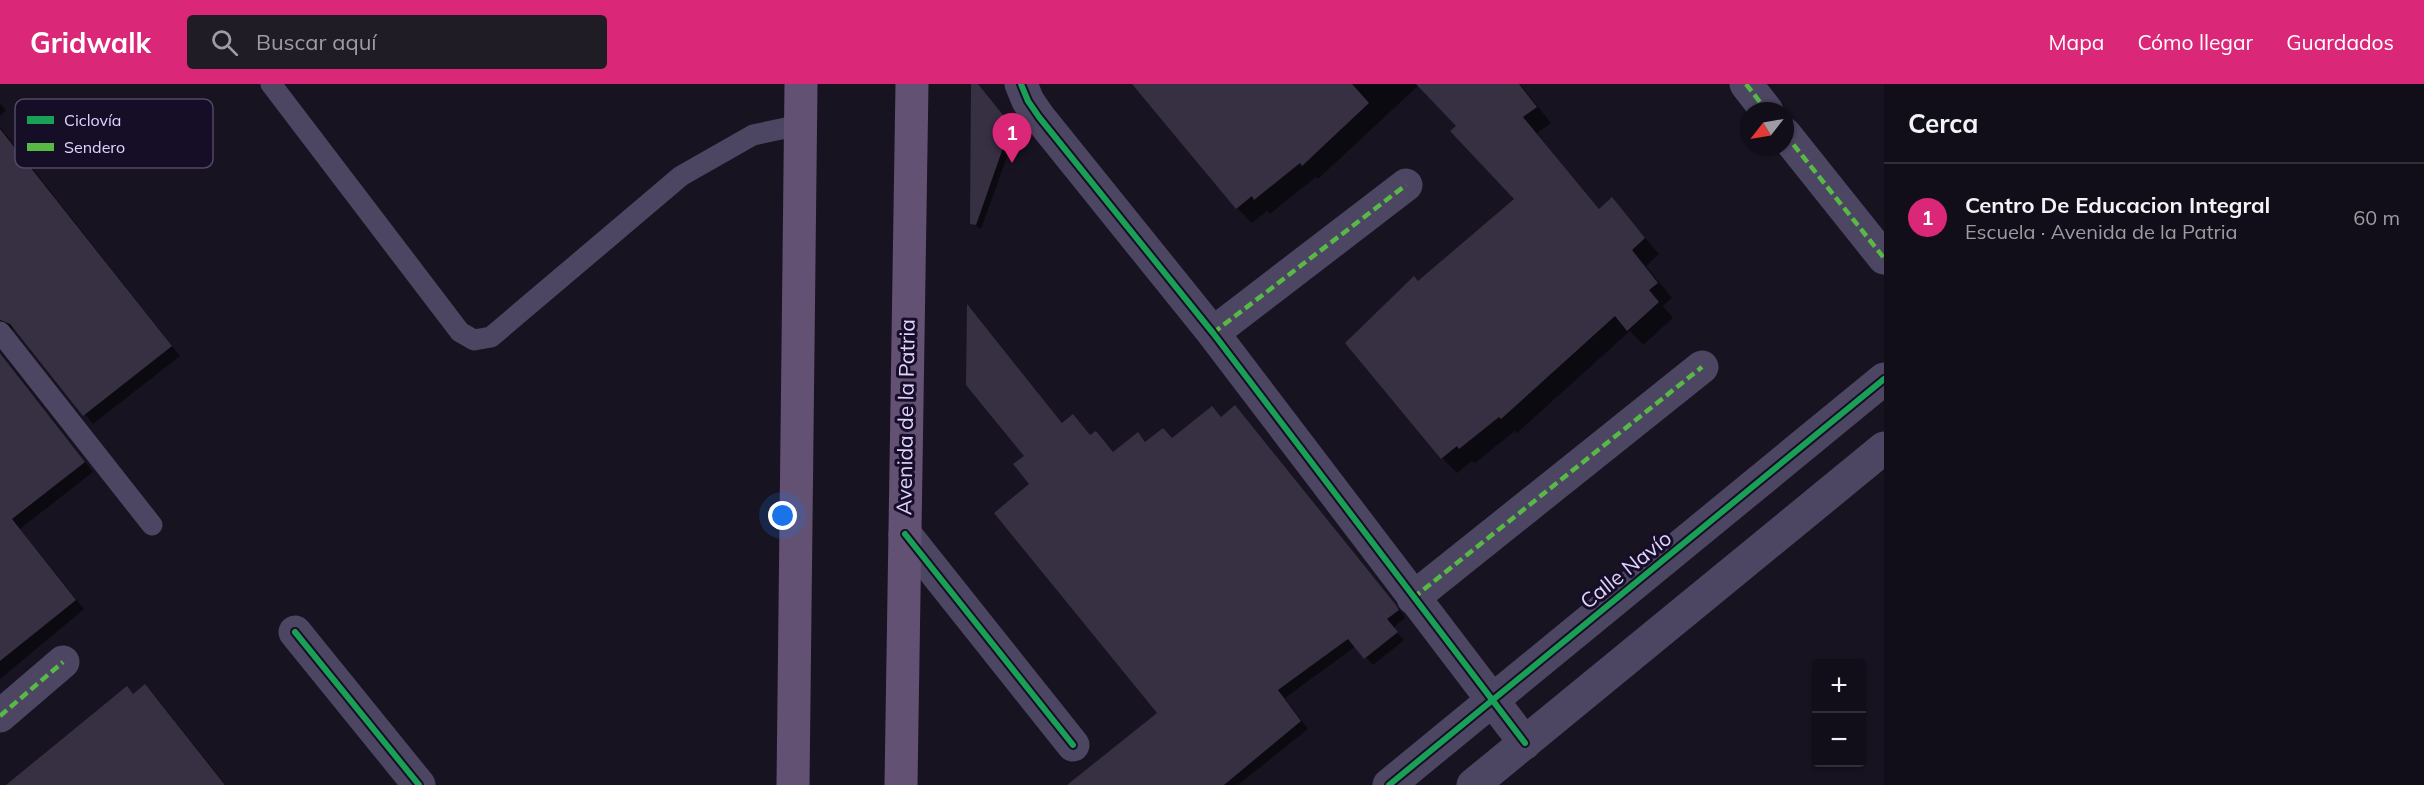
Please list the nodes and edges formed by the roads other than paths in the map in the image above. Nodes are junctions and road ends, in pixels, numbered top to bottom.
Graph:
1 (271, 84) edge
2 (801, 84) edge
3 (912, 84) edge
4 (1021, 84) edge
5 (1746, 84) edge
6 (1760, 102) edge
7 (800, 125) junction
8 (1794, 145) edge
9 (1406, 185) dead end
10 (1884, 258) edge
11 (0, 332) edge
12 (1213, 333) junction
13 (1702, 367) dead end
14 (1884, 379) edge
15 (1884, 448) edge
16 (152, 525) dead end
17 (904, 534) junction
18 (1413, 598) junction
19 (296, 632) dead end
20 (63, 662) dead end
21 (1494, 700) junction
22 (0, 716) edge
23 (1525, 743) junction
24 (1073, 745) dead end
25 (419, 785) edge
26 (793, 785) edge
27 (901, 785) edge
28 (1389, 785) edge
29 (1473, 785) edge

1 - 7 lane
2 - 7 main road
3 - 17 main road, Avenida de la Patria
4 - 12 street
5 - 6 street
7 - 26 main road
8 - 10 street
9 - 12 street
11 - 16 lane
12 - 18 street
13 - 18 street
14 - 21 street, Calle Navío
15 - 23 street
17 - 24 street
17 - 27 main road, Avenida de la Patria
18 - 21 street
19 - 25 street
20 - 22 street
21 - 23 street
21 - 28 street, Calle Navío
23 - 29 street

